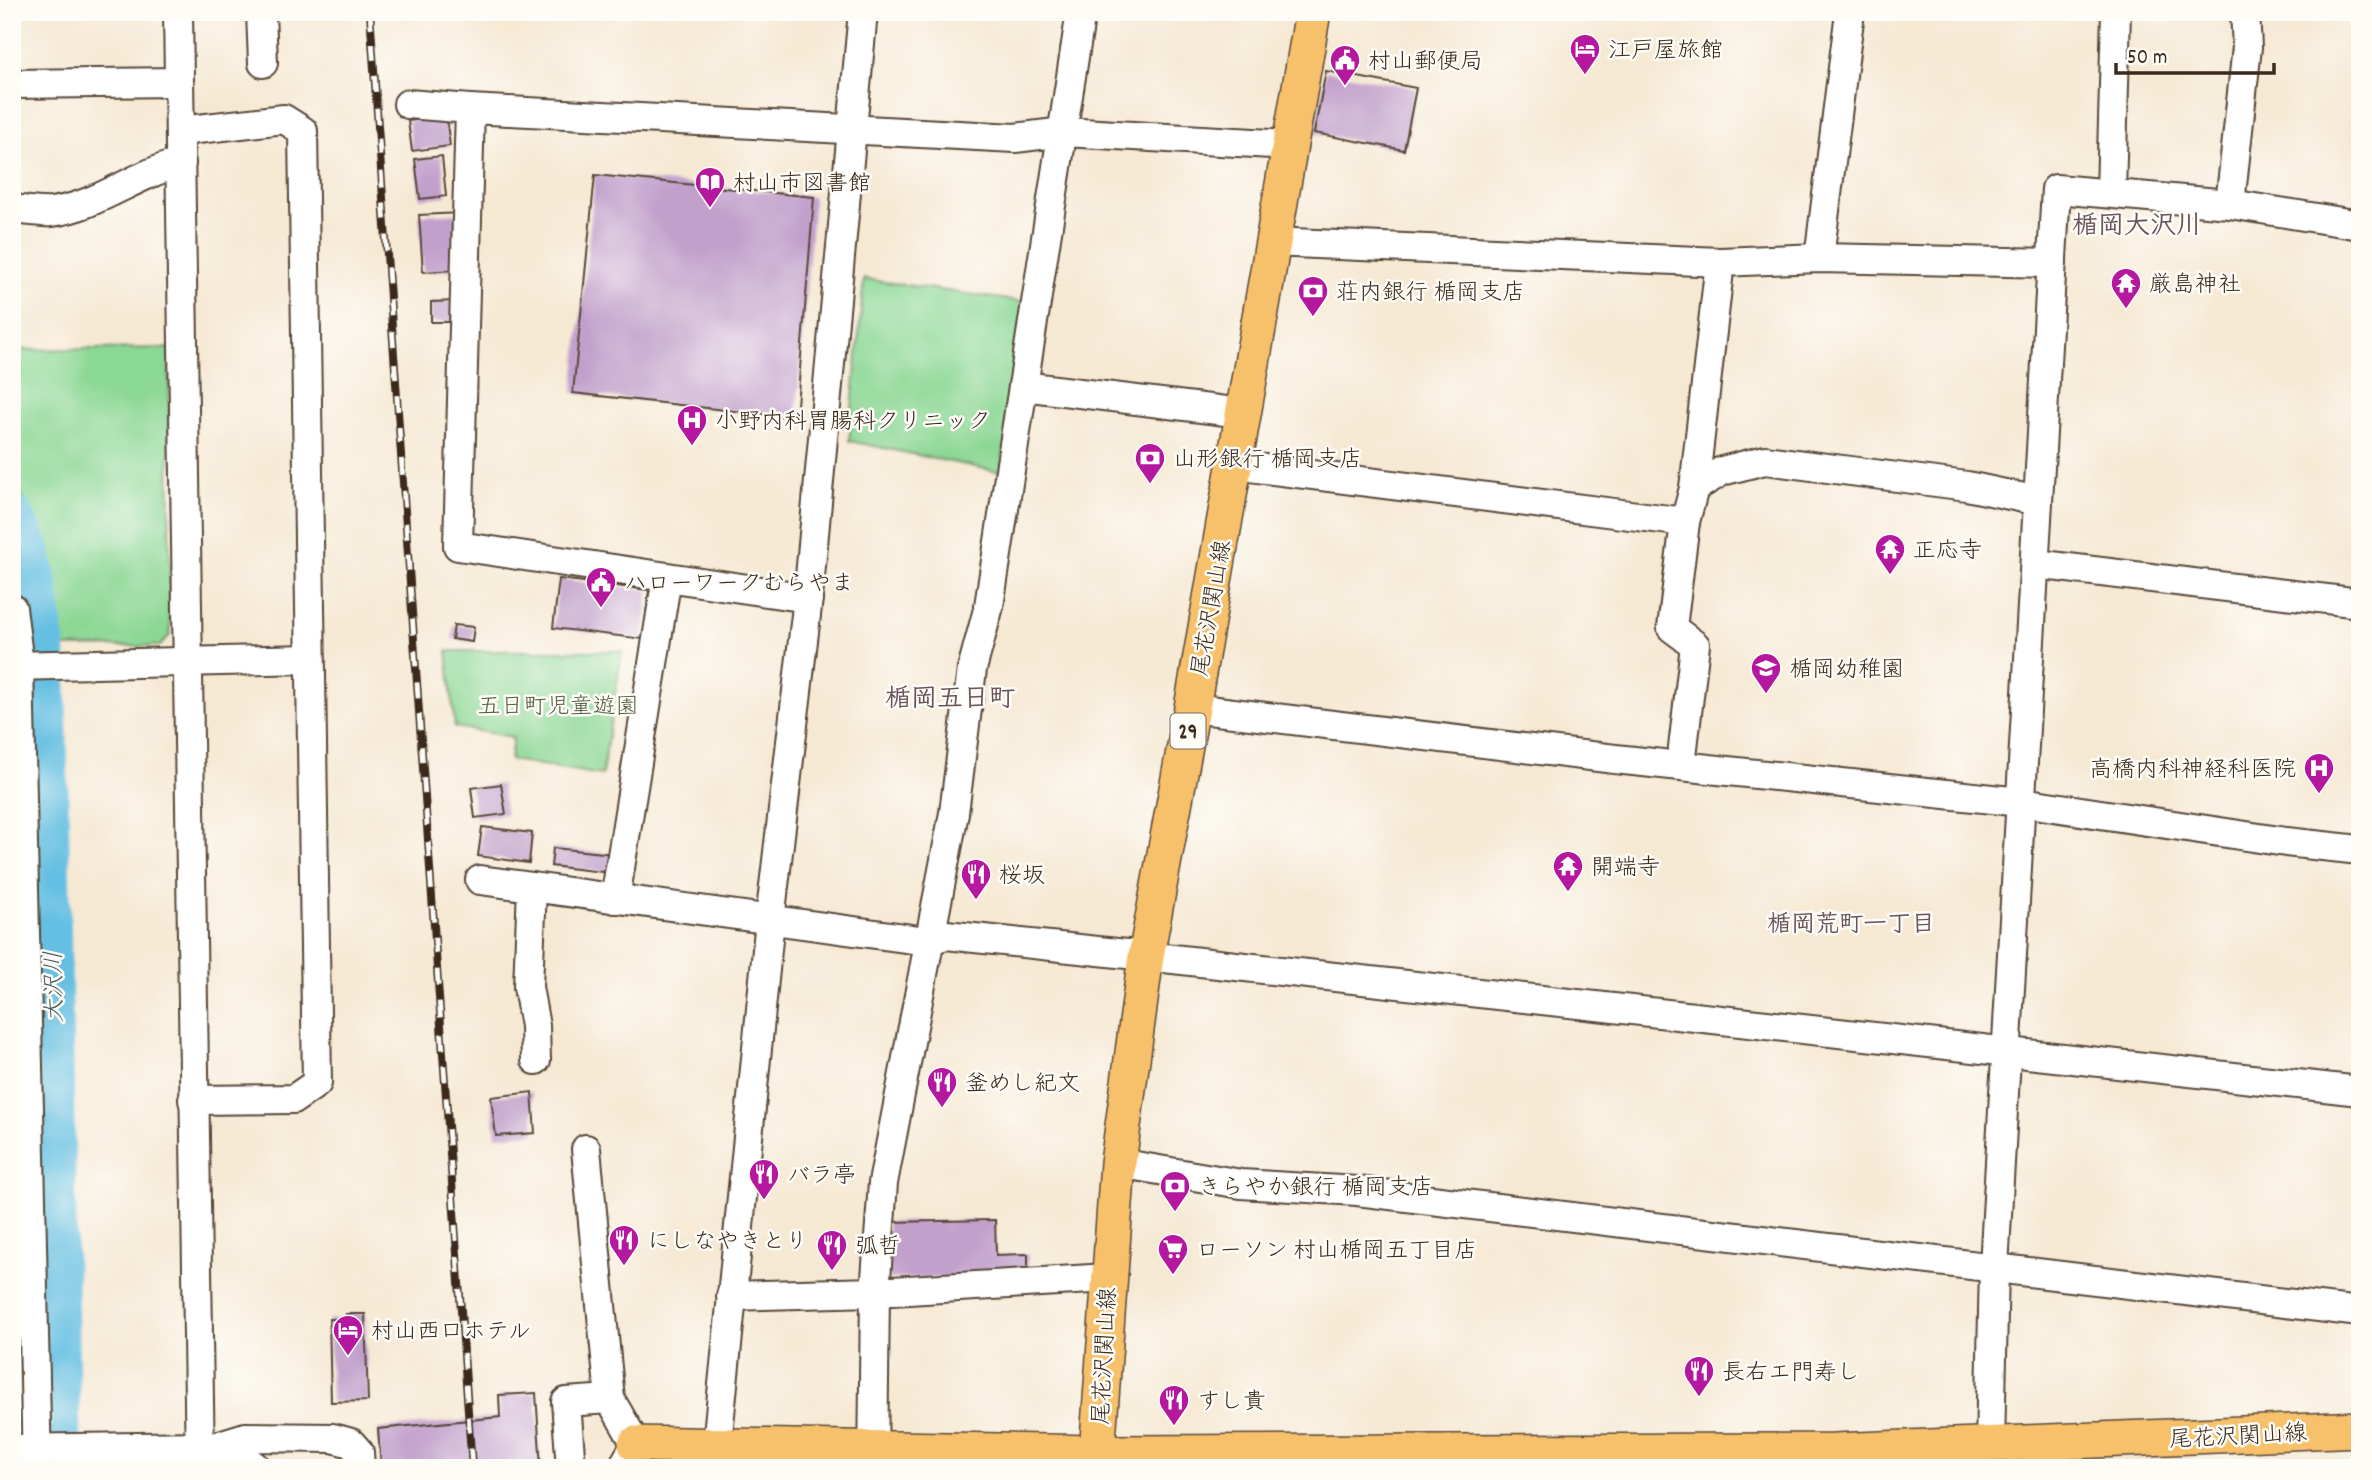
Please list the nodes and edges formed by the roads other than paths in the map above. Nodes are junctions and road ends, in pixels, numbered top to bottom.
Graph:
1 (178, 12) edge
2 (261, 12) edge
3 (863, 12) edge
4 (1081, 12) edge
5 (1312, 12) edge
6 (1850, 12) edge
7 (2116, 12) edge
8 (2245, 12) edge
9 (263, 63) dead end
10 (179, 82) junction
11 (12, 84) edge
12 (408, 104) dead end
13 (470, 108) junction
14 (850, 127) junction
15 (180, 131) junction
16 (1064, 132) junction
17 (1287, 145) junction
18 (181, 163) junction
19 (2111, 193) junction
20 (2230, 204) junction
21 (12, 209) edge
22 (2360, 225) edge
23 (1271, 242) junction
24 (1819, 258) junction
25 (1720, 262) junction
26 (2052, 263) junction
27 (1023, 386) junction
28 (1242, 413) junction
29 (1234, 465) junction
30 (1695, 488) junction
31 (2038, 501) junction
32 (1685, 522) junction
33 (2035, 564) junction
34 (667, 577) junction
35 (808, 597) junction
36 (2360, 603) edge
37 (12, 608) edge
38 (310, 660) junction
39 (186, 661) junction
40 (22, 665) edge
41 (1192, 708) junction
42 (1681, 765) junction
43 (2021, 802) junction
44 (2360, 850) edge
45 (480, 880) dead end
46 (533, 887) junction
47 (615, 899) junction
48 (770, 920) junction
49 (927, 941) junction
50 (1146, 956) junction
51 (2006, 1053) junction
52 (536, 1060) dead end
53 (2360, 1091) edge
54 (193, 1100) junction
55 (20, 1104) edge
56 (586, 1149) dead end
57 (1118, 1163) junction
58 (1994, 1267) junction
59 (1108, 1278) junction
60 (875, 1292) junction
61 (731, 1296) junction
62 (2360, 1312) edge
63 (610, 1399) junction
64 (2360, 1429) edge
65 (716, 1444) junction
66 (1990, 1446) junction
67 (205, 1453) edge
68 (34, 1454) edge
69 (629, 1456) edge
70 (873, 1457) edge
71 (1097, 1460) edge
72 (1835, 1460) edge
73 (257, 1468) edge
74 (360, 1468) edge
75 (571, 1468) edge

1 - 10 street
2 - 9 street
3 - 14 street
4 - 16 street
5 - 17 main road, 尾花沢関山線 / 29
6 - 24 street
7 - 19 street
8 - 20 street
10 - 11 street
10 - 15 street
12 - 13 street
13 - 14 street
13 - 34 street
14 - 16 street
14 - 35 street
15 - 18 street
15 - 38 street
16 - 17 street
16 - 27 street
17 - 23 main road, 尾花沢関山線 / 29
18 - 21 street
18 - 39 street
19 - 20 street
19 - 26 street
20 - 22 street
23 - 25 street
23 - 28 main road, 尾花沢関山線 / 29
24 - 25 street
24 - 26 street
25 - 30 street
26 - 31 street
27 - 28 street
27 - 49 street
28 - 29 main road, 尾花沢関山線 / 29
29 - 32 street
29 - 41 main road, 尾花沢関山線 / 29
30 - 31 street
30 - 32 street
31 - 33 street
32 - 42 street
33 - 36 street
33 - 43 street
34 - 35 street
34 - 47 street
35 - 48 street
37 - 40 street
38 - 39 street
38 - 54 street
39 - 40 street
39 - 54 street
40 - 55 street
41 - 42 street
41 - 50 main road, 尾花沢関山線 / 29
42 - 43 street
43 - 44 street
43 - 51 street
45 - 46 street
46 - 47 street
46 - 52 street
47 - 48 street
48 - 49 street
48 - 61 street
49 - 50 street
49 - 60 street
50 - 51 street
50 - 57 main road, 尾花沢関山線 / 29
51 - 53 street
51 - 58 street
54 - 67 street
55 - 68 street
56 - 63 street
57 - 58 street
57 - 59 main road, 尾花沢関山線 / 29
58 - 62 street
58 - 66 street
59 - 60 street
59 - 71 main road, 尾花沢関山線 / 29
60 - 61 street
60 - 70 street
61 - 65 street
63 - 69 street
63 - 75 street
64 - 66 main road, 尾花沢関山線
65 - 69 main road
65 - 70 main road
66 - 72 main road, 尾花沢関山線
67 - 68 street
67 - 73 street
67 - 74 street
70 - 71 main road
71 - 72 main road, 尾花沢関山線

